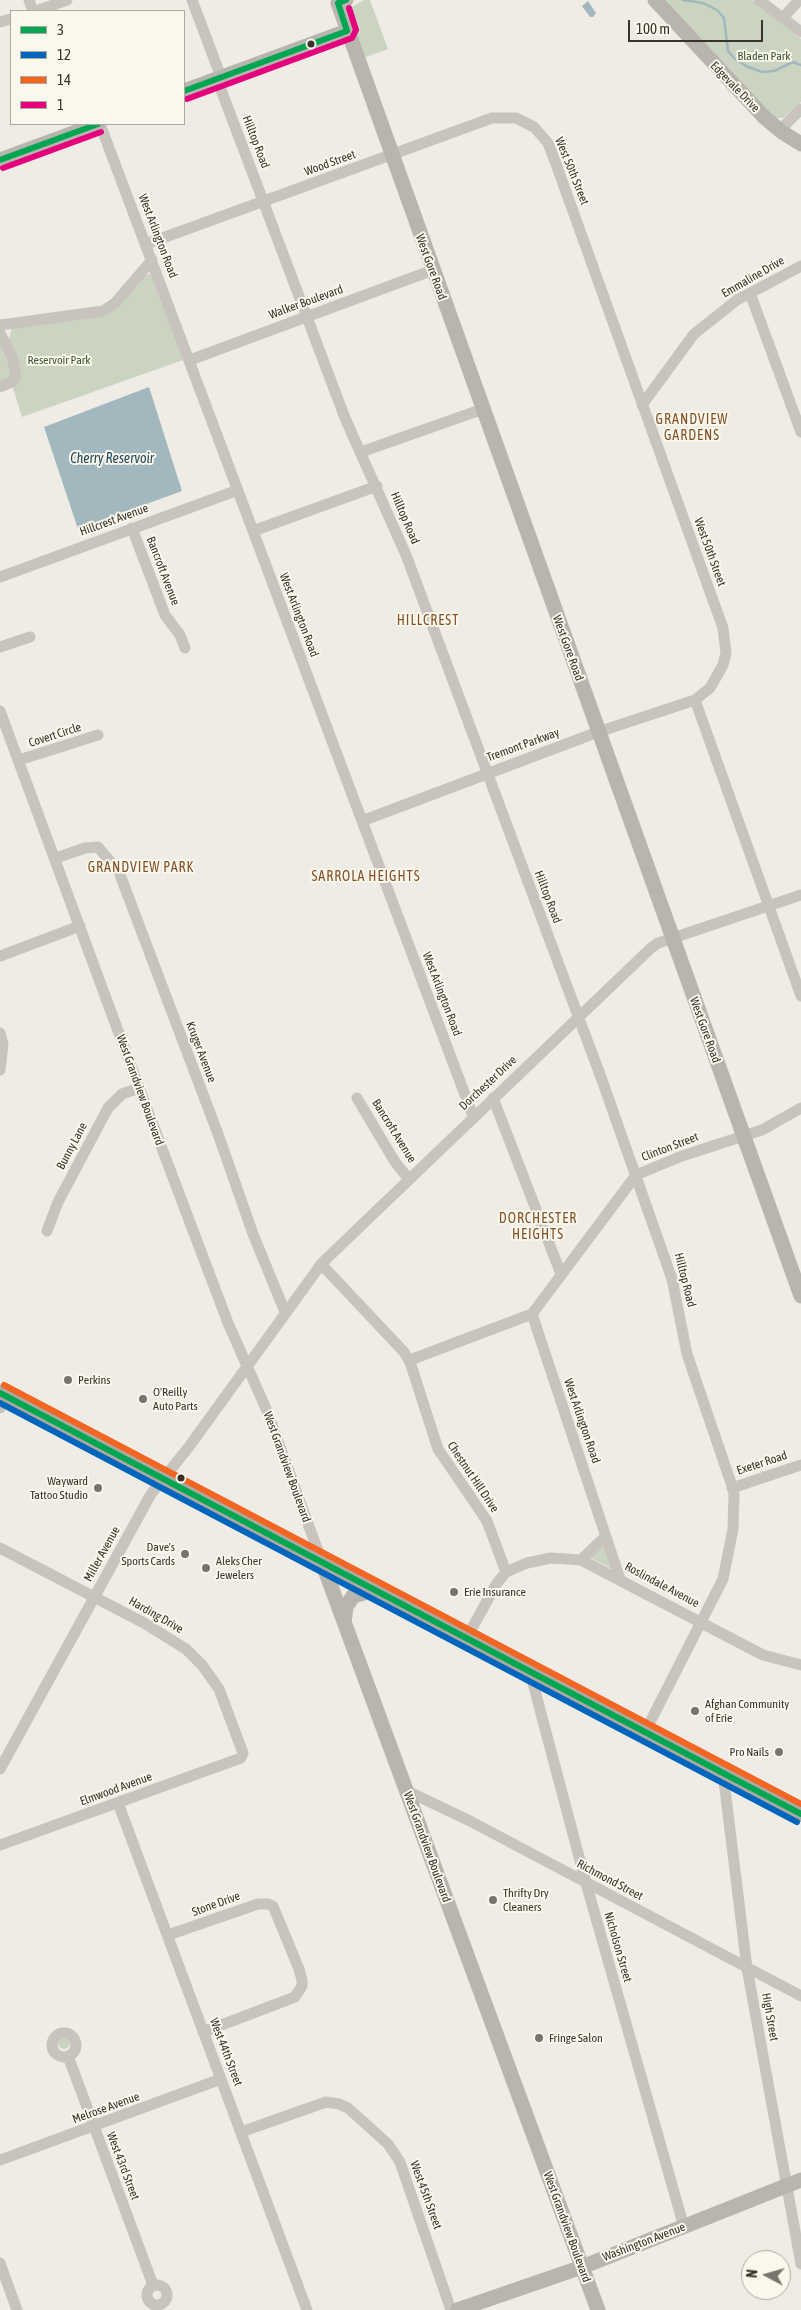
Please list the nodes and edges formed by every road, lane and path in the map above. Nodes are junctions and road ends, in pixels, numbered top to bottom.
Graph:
1 (67, 0) edge
2 (192, 0) edge
3 (655, 0) edge
4 (759, 0) edge
5 (799, 0) edge
6 (340, 1) edge
7 (37, 10) edge
8 (783, 18) junction
9 (347, 31) junction
10 (801, 32) edge
11 (219, 78) junction
12 (185, 91) edge
13 (801, 109) edge
14 (523, 121) joint
15 (93, 125) edge
16 (99, 125) edge
17 (76, 128) edge
18 (780, 130) junction
19 (801, 144) edge
20 (392, 155) junction
21 (0, 160) edge
22 (263, 202) junction
23 (146, 244) junction
24 (152, 260) junction
25 (801, 266) edge
26 (433, 270) junction
27 (750, 293) junction
28 (306, 317) junction
29 (0, 325) edge
30 (0, 333) edge
31 (190, 360) junction
32 (0, 387) edge
33 (642, 405) junction
34 (483, 408) junction
35 (801, 432) edge
36 (361, 452) junction
37 (377, 486) junction
38 (238, 490) junction
39 (132, 528) junction
40 (253, 531) junction
41 (0, 577) edge
42 (30, 637) dead end
43 (0, 647) edge
44 (185, 648) dead end
45 (696, 700) junction
46 (0, 711) edge
47 (598, 732) junction
48 (98, 735) dead end
49 (19, 760) junction
50 (487, 773) junction
51 (362, 821) junction
52 (56, 858) junction
53 (801, 895) edge
54 (769, 906) junction
55 (80, 926) junction
56 (672, 939) junction
57 (0, 956) edge
58 (801, 996) edge
59 (578, 1016) junction
60 (0, 1033) edge
61 (0, 1070) edge
62 (139, 1088) junction
63 (357, 1098) dead end
64 (492, 1098) junction
65 (801, 1108) edge
66 (473, 1116) junction
67 (743, 1136) junction
68 (636, 1175) junction
69 (408, 1178) junction
70 (47, 1232) dead end
71 (321, 1264) junction
72 (561, 1274) junction
73 (801, 1296) edge
74 (285, 1312) junction
75 (532, 1314) junction
76 (410, 1360) junction
77 (246, 1365) junction
78 (2, 1399) edge
79 (801, 1465) edge
80 (164, 1479) junction
81 (732, 1488) junction
82 (605, 1537) junction
83 (0, 1548) edge
84 (581, 1560) junction
85 (322, 1562) junction
86 (506, 1572) junction
87 (620, 1579) junction
88 (374, 1590) junction
89 (94, 1597) junction
90 (344, 1622) junction
91 (701, 1622) junction
92 (466, 1638) junction
93 (801, 1665) edge
94 (530, 1672) junction
95 (645, 1732) junction
96 (241, 1758) joint
97 (0, 1769) edge
98 (723, 1774) junction
99 (406, 1790) junction
100 (118, 1803) junction
101 (801, 1814) edge
102 (0, 1845) edge
103 (586, 1883) junction
104 (168, 1935) junction
105 (747, 1968) junction
106 (801, 1996) edge
107 (203, 2032) junction
108 (68, 2056) dead end
109 (221, 2079) junction
110 (94, 2127) junction
111 (241, 2132) junction
112 (0, 2160) edge
113 (794, 2183) edge
114 (684, 2227) junction
115 (0, 2263) edge
116 (801, 2264) edge
117 (582, 2266) junction
118 (153, 2286) dead end
119 (17, 2310) edge
120 (307, 2310) edge
121 (451, 2310) edge
122 (458, 2310) edge
123 (598, 2310) edge

1 - 7 street
2 - 11 street, Hilltop Road
3 - 18 street, Edgevale Drive
4 - 8 street
5 - 8 street
6 - 9 street, West Gore Road
8 - 10 street
9 - 11 street
9 - 20 street, West Gore Road
11 - 12 street
11 - 22 street, Hilltop Road
13 - 18 street
14 - 20 street, Wood Street
14 - 33 street, West 50th Street
15 - 17 street
16 - 23 street, West Arlington Road
17 - 21 street
18 - 19 street, Edgevale Drive
20 - 22 street, Wood Street
20 - 26 street, West Gore Road
22 - 23 street, Wood Street
22 - 28 street, Hilltop Road
23 - 24 street, West Arlington Road
24 - 29 street
24 - 31 street, West Arlington Road
25 - 27 street, Emmaline Drive
26 - 28 street, Walker Boulevard
26 - 34 street, West Gore Road
27 - 33 street, Emmaline Drive
27 - 35 street
28 - 31 street, Walker Boulevard
28 - 36 street, Hilltop Road
30 - 32 street
31 - 38 street, West Arlington Road
33 - 45 street, West 50th Street
34 - 36 street
34 - 47 street, West Gore Road
36 - 37 street, Hilltop Road
37 - 40 street
37 - 50 street, Hilltop Road
38 - 39 street, Hillcrest Avenue
38 - 40 street, West Arlington Road
39 - 41 street, Hillcrest Avenue
39 - 44 street, Bancroft Avenue
40 - 51 street, West Arlington Road
42 - 43 street
45 - 47 street, Tremont Parkway
45 - 54 street
46 - 49 street, West Grandview Boulevard
47 - 50 street, Tremont Parkway
47 - 56 street, West Gore Road
48 - 49 street, Covert Circle
49 - 52 street, West Grandview Boulevard
50 - 51 street, Tremont Parkway
50 - 59 street, Hilltop Road
51 - 66 street, West Arlington Road
52 - 55 street, West Grandview Boulevard
52 - 74 street, Kruger Avenue
53 - 54 street, Dorchester Drive
54 - 56 street, Dorchester Drive
54 - 58 street
55 - 57 street
55 - 62 street, West Grandview Boulevard
56 - 59 street, Dorchester Drive
56 - 67 street, West Gore Road
59 - 64 street, Dorchester Drive
59 - 68 street, Hilltop Road
60 - 61 street
62 - 70 street, Bunny Lane
62 - 77 street, West Grandview Boulevard
63 - 69 street, Bancroft Avenue
64 - 66 street, Dorchester Drive
64 - 72 street
65 - 67 street, Clinton Street
66 - 69 street, Dorchester Drive
67 - 68 street, Clinton Street
67 - 73 street, West Gore Road
68 - 72 street, Clinton Street
68 - 81 street, Hilltop Road
69 - 71 street, Dorchester Drive
71 - 74 street, Dorchester Drive
71 - 76 street, Chestnut Hill Drive
72 - 75 street, Clinton Street
74 - 77 street, Dorchester Drive
75 - 76 street
75 - 82 street, West Arlington Road
76 - 86 street, Chestnut Hill Drive
77 - 80 street, Miller Avenue
77 - 85 street, West Grandview Boulevard
78 - 80 main road
79 - 81 street, Exeter Road
80 - 85 main road
80 - 89 street, Miller Avenue
81 - 91 street, Hilltop Road
82 - 84 street
82 - 87 street, West Arlington Road
83 - 89 street, Harding Drive
84 - 86 street, Roslindale Avenue
84 - 87 street, Roslindale Avenue
85 - 88 main road
85 - 90 street, West Grandview Boulevard
86 - 92 street
87 - 91 street, Roslindale Avenue
88 - 90 street
88 - 92 main road
89 - 96 street, Harding Drive
89 - 97 street, Miller Avenue
90 - 99 street, West Grandview Boulevard
91 - 93 street, Roslindale Avenue
91 - 95 street, Hilltop Road
92 - 94 main road
94 - 95 main road
94 - 103 street, Nicholson Street
95 - 98 main road
96 - 100 street, Elmwood Avenue
98 - 101 main road
98 - 105 street, High Street
99 - 103 street, Richmond Street
99 - 117 street, West Grandview Boulevard
100 - 102 street, Elmwood Avenue
100 - 104 street, West 44th Street
103 - 105 street, Richmond Street
103 - 114 street, Nicholson Street
104 - 107 street, West 44th Street
104 - 107 street, Stone Drive
105 - 106 street, Richmond Street
105 - 113 street, High Street
107 - 109 street, West 44th Street
108 - 110 street, West 43rd Street
109 - 110 street, Melrose Avenue
109 - 111 street, West 44th Street
110 - 112 street, Melrose Avenue
110 - 118 street, West 43rd Street
111 - 120 street, West 44th Street
111 - 121 street, West 45th Street
113 - 114 street, Washington Avenue
113 - 116 street, High Street
114 - 117 street, Washington Avenue
115 - 119 street
117 - 122 street, Washington Avenue
117 - 123 street, West Grandview Boulevard

